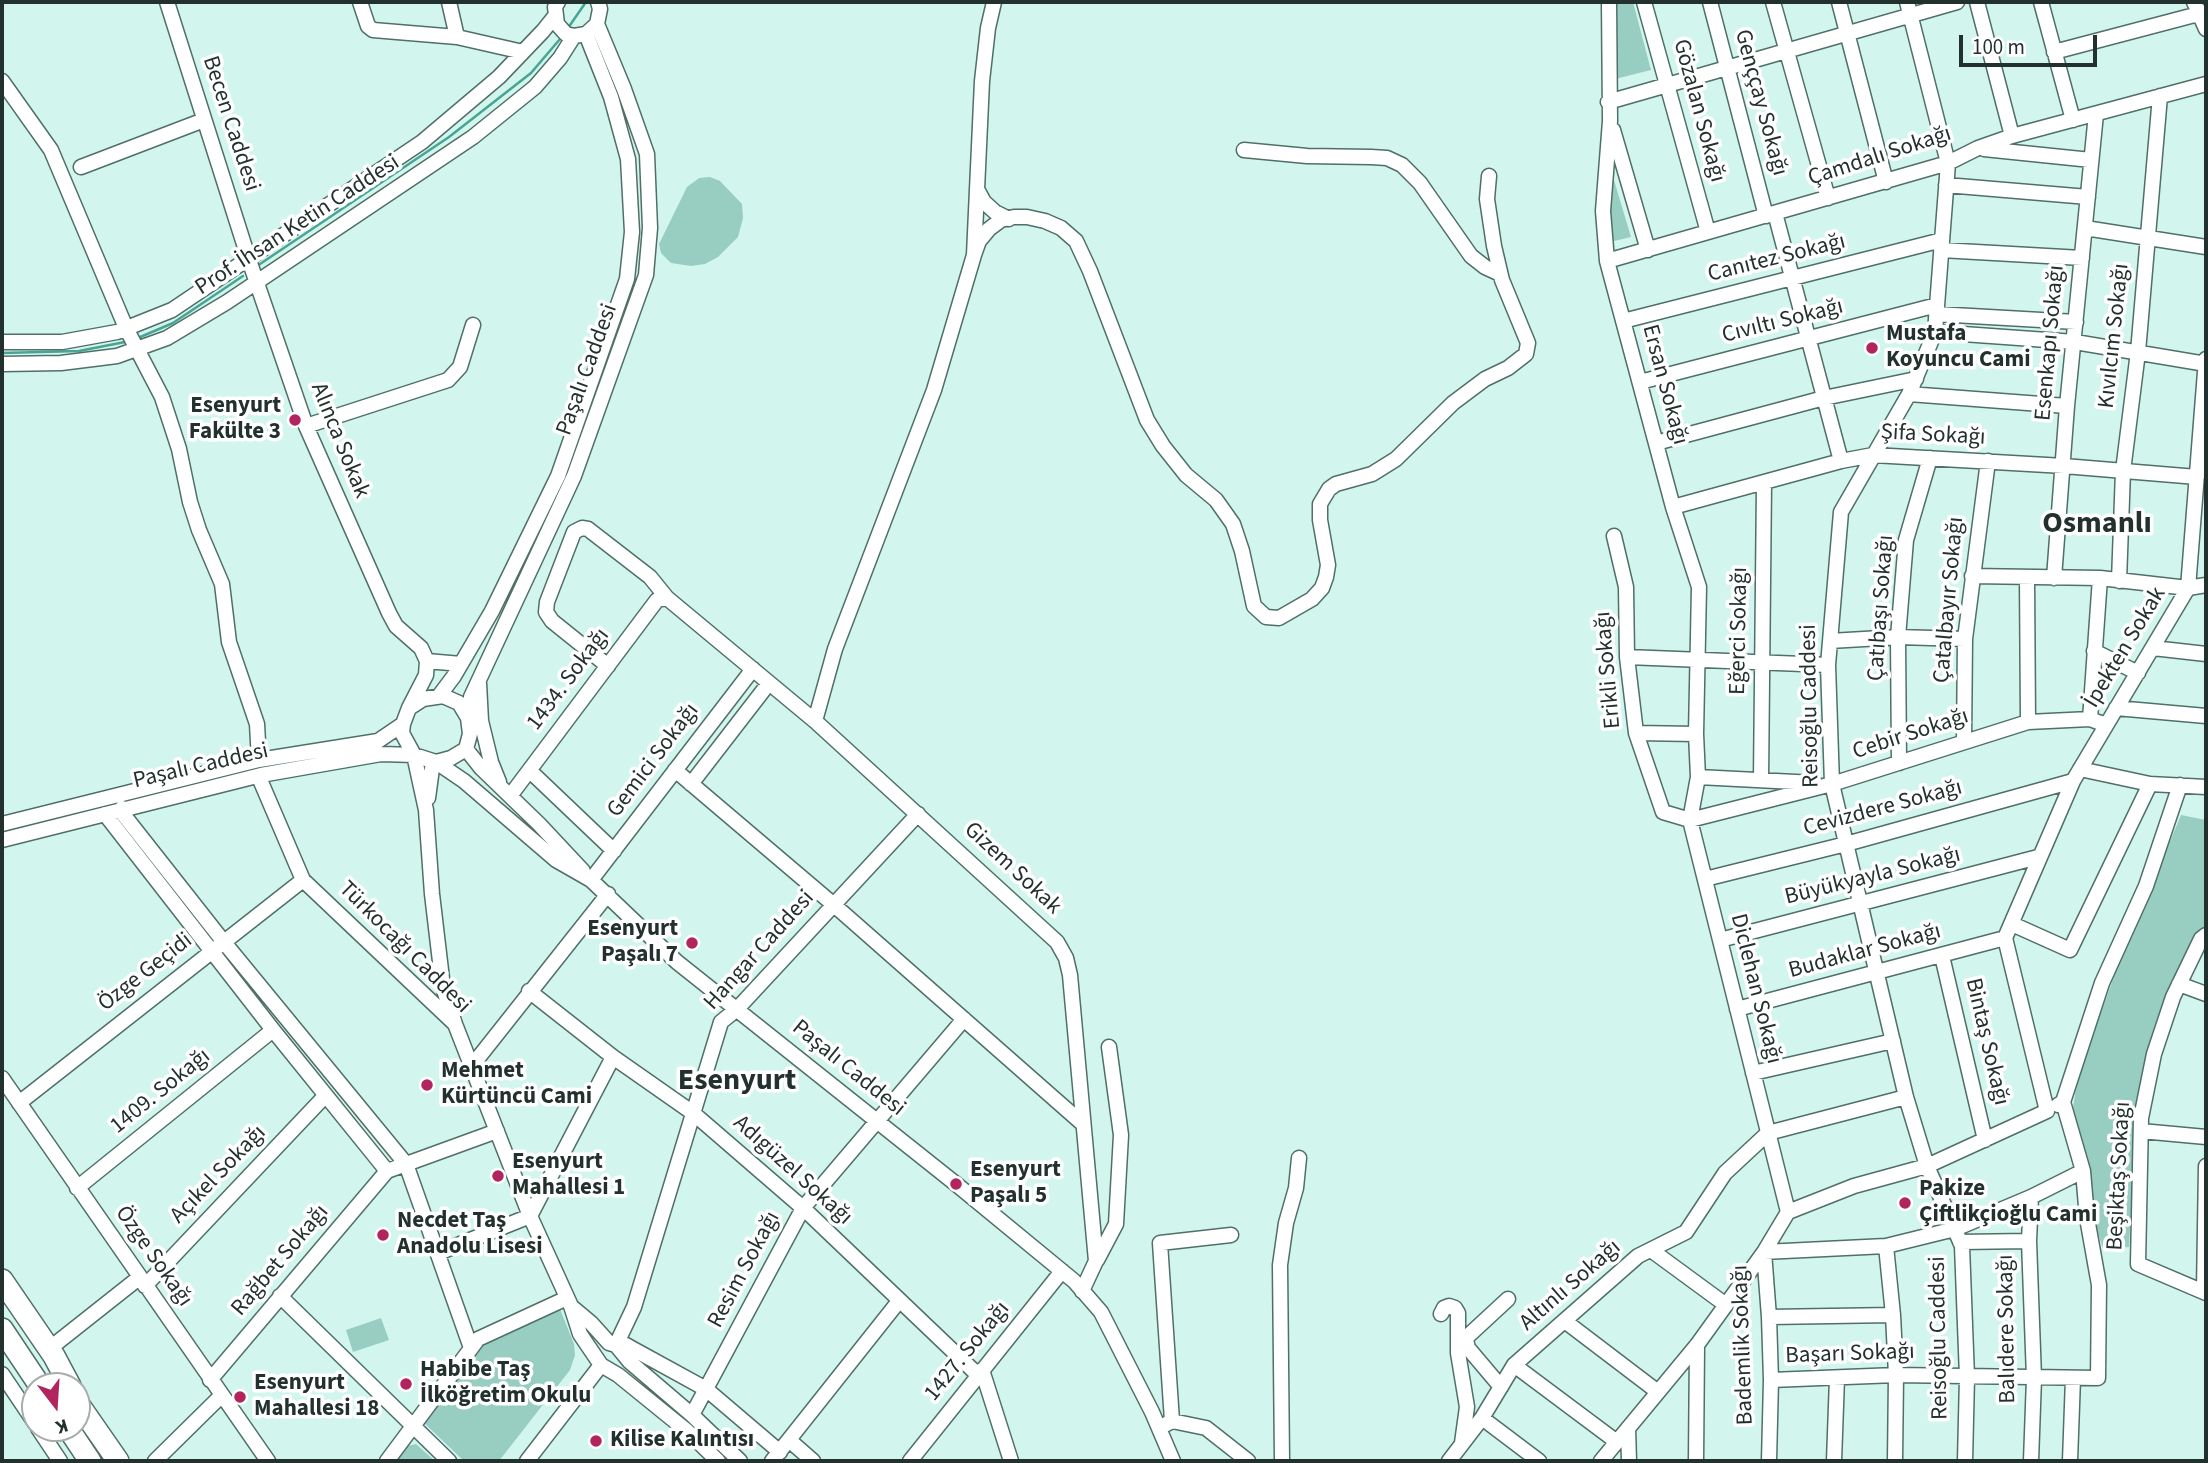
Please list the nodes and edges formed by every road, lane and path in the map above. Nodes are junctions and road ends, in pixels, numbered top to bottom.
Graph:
1 (167, 2) edge
2 (360, 2) edge
3 (449, 2) edge
4 (994, 2) edge
5 (1609, 2) edge
6 (1644, 2) edge
7 (1710, 2) edge
8 (1773, 2) edge
9 (1839, 2) edge
10 (1957, 2) edge
11 (1978, 2) edge
12 (2041, 2) edge
13 (600, 4) edge
14 (1909, 8) edge
15 (556, 9) edge
16 (2200, 9) edge
17 (2206, 29) edge
18 (585, 32) junction
19 (1847, 33) junction
20 (457, 37) junction
21 (1788, 51) junction
22 (523, 52) junction
23 (2054, 52) junction
24 (1728, 68) junction
25 (2, 81) edge
26 (2206, 84) edge
27 (1667, 85) junction
28 (2160, 96) junction
29 (1608, 102) junction
30 (2095, 114) junction
31 (204, 120) junction
32 (2073, 120) junction
33 (1610, 121) junction
34 (2012, 136) junction
35 (1978, 148) junction
36 (1244, 150) dead end
37 (2091, 160) junction
38 (1948, 163) junction
39 (81, 167) dead end
40 (1489, 176) dead end
41 (1886, 181) junction
42 (1946, 186) junction
43 (977, 189) junction
44 (2088, 197) junction
45 (1828, 198) junction
46 (1771, 214) junction
47 (1009, 219) junction
48 (2085, 228) junction
49 (1708, 232) junction
50 (2148, 238) junction
51 (1941, 245) junction
52 (2206, 247) edge
53 (1648, 250) junction
54 (974, 255) junction
55 (2082, 258) junction
56 (249, 260) junction
57 (1607, 261) junction
58 (1500, 274) junction
59 (1793, 278) junction
60 (258, 282) junction
61 (1936, 310) junction
62 (1623, 321) junction
63 (2077, 322) junction
64 (473, 325) dead end
65 (126, 328) junction
66 (1935, 332) junction
67 (1809, 340) junction
68 (2, 342) edge
69 (2075, 342) junction
70 (136, 349) junction
71 (2138, 352) junction
72 (2206, 362) edge
73 (2, 364) edge
74 (1916, 379) junction
75 (1640, 382) junction
76 (1909, 394) junction
77 (1824, 398) junction
78 (2205, 400) edge
79 (2067, 405) junction
80 (306, 426) junction
81 (1656, 443) junction
82 (1873, 455) junction
83 (1930, 458) junction
84 (1841, 461) junction
85 (1988, 461) junction
86 (2064, 466) junction
87 (2123, 471) junction
88 (2197, 477) junction
89 (1764, 483) junction
90 (1673, 507) junction
91 (1614, 536) dead end
92 (1972, 576) junction
93 (2027, 577) junction
94 (2054, 578) junction
95 (2100, 578) junction
96 (2119, 580) junction
97 (2206, 585) edge
98 (2189, 588) junction
99 (667, 598) junction
100 (1898, 637) junction
101 (1965, 639) junction
102 (1830, 641) junction
103 (2153, 648) junction
104 (2094, 651) junction
105 (2206, 654) edge
106 (1627, 657) junction
107 (1697, 660) junction
108 (428, 661) junction
109 (1762, 662) junction
110 (461, 664) junction
111 (1828, 665) junction
112 (608, 666) junction
113 (753, 669) junction
114 (2138, 673) junction
115 (479, 679) junction
116 (769, 682) junction
117 (439, 696) junction
118 (409, 708) junction
119 (2116, 708) junction
120 (2206, 716) edge
121 (468, 718) junction
122 (2090, 719) junction
123 (815, 721) junction
124 (2028, 722) junction
125 (402, 724) junction
126 (2106, 725) junction
127 (1636, 733) junction
128 (1696, 734) junction
129 (1964, 742) junction
130 (466, 749) junction
131 (414, 755) junction
132 (434, 762) junction
133 (1899, 763) junction
134 (676, 770) junction
135 (530, 771) junction
136 (260, 772) junction
137 (2076, 775) junction
138 (1698, 777) junction
139 (1761, 780) junction
140 (691, 783) junction
141 (1832, 784) junction
142 (2150, 784) junction
143 (2180, 785) junction
144 (2206, 787) edge
145 (506, 791) junction
146 (122, 808) junction
147 (426, 810) junction
148 (105, 814) junction
149 (918, 814) junction
150 (1690, 820) junction
151 (2, 824) edge
152 (2, 840) edge
153 (1846, 844) junction
154 (614, 851) junction
155 (2038, 858) junction
156 (1705, 879) junction
157 (303, 880) junction
158 (590, 880) junction
159 (608, 894) junction
160 (1861, 904) junction
161 (834, 905) junction
162 (2012, 924) junction
163 (2206, 935) edge
164 (2005, 938) junction
165 (1720, 940) junction
166 (223, 941) junction
167 (211, 950) junction
168 (1942, 956) junction
169 (1878, 973) junction
170 (2179, 984) junction
171 (529, 991) junction
172 (2206, 994) edge
173 (737, 1009) junction
174 (1737, 1009) junction
175 (964, 1019) junction
176 (455, 1024) junction
177 (273, 1030) junction
178 (1893, 1041) junction
179 (1109, 1047) dead end
180 (613, 1056) junction
181 (471, 1067) junction
182 (1753, 1073) junction
183 (2, 1078) edge
184 (325, 1096) junction
185 (1906, 1097) junction
186 (2063, 1102) junction
187 (19, 1103) junction
188 (2048, 1111) junction
189 (693, 1114) junction
190 (875, 1121) junction
191 (1083, 1124) junction
192 (497, 1131) junction
193 (2141, 1131) junction
194 (1768, 1133) junction
195 (2206, 1137) edge
196 (1985, 1139) junction
197 (1299, 1158) dead end
198 (406, 1164) junction
199 (1927, 1166) junction
200 (2206, 1167) edge
201 (387, 1171) junction
202 (2082, 1171) junction
203 (77, 1188) junction
204 (2031, 1197) junction
205 (803, 1208) junction
206 (1788, 1212) junction
207 (530, 1216) junction
208 (1231, 1235) dead end
209 (1957, 1235) junction
210 (2029, 1241) junction
211 (1885, 1246) junction
212 (1651, 1250) junction
213 (1764, 1252) junction
214 (438, 1253) junction
215 (1096, 1261) junction
216 (1062, 1271) junction
217 (2, 1280) edge
218 (142, 1282) junction
219 (1082, 1291) junction
220 (2205, 1292) edge
221 (2, 1294) edge
222 (280, 1296) junction
223 (1508, 1299) dead end
224 (899, 1301) junction
225 (569, 1302) junction
226 (1726, 1305) junction
227 (1441, 1314) dead end
228 (1894, 1315) junction
229 (1769, 1317) junction
230 (1566, 1322) junction
231 (2, 1329) edge
232 (1697, 1345) junction
233 (616, 1347) junction
234 (471, 1348) junction
235 (49, 1349) junction
236 (601, 1364) junction
237 (1514, 1365) junction
238 (31, 1372) edge
239 (58, 1372) edge
240 (61, 1372) edge
241 (980, 1373) junction
242 (2, 1374) edge
243 (1896, 1374) junction
244 (1967, 1377) junction
245 (1837, 1378) junction
246 (2034, 1378) junction
247 (2073, 1378) junction
248 (210, 1380) junction
249 (1771, 1380) junction
250 (1501, 1387) junction
251 (706, 1389) junction
252 (1658, 1392) junction
253 (221, 1396) junction
254 (21, 1402) edge
255 (692, 1415) junction
256 (1482, 1419) junction
257 (91, 1422) edge
258 (1165, 1424) junction
259 (413, 1426) junction
260 (1628, 1428) junction
261 (789, 1440) junction
262 (47, 1442) edge
263 (77, 1442) edge
264 (1617, 1442) junction
265 (1462, 1445) junction
266 (776, 1457) edge
267 (60, 1461) edge
268 (90, 1461) edge
269 (118, 1461) edge
270 (155, 1461) edge
271 (268, 1461) edge
272 (387, 1461) edge
273 (449, 1461) edge
274 (527, 1461) edge
275 (718, 1461) edge
276 (740, 1461) edge
277 (813, 1461) edge
278 (910, 1461) edge
279 (1011, 1461) edge
280 (1173, 1461) edge
281 (1248, 1461) edge
282 (1282, 1461) edge
283 (1449, 1461) edge
284 (1539, 1461) edge
285 (1601, 1461) edge
286 (1629, 1461) edge
287 (1696, 1461) edge
288 (1769, 1461) edge
289 (1834, 1461) edge
290 (1895, 1461) edge
291 (1965, 1461) edge
292 (2031, 1461) edge
293 (2070, 1461) edge

1 - 31 street, Becen Caddesi
2 - 20 street
3 - 20 street
4 - 43 street
5 - 29 street, Ersan Sokağı
6 - 27 street, Gözalan Sokağı
7 - 24 street, Genççay Sokağı
8 - 21 street
9 - 19 street
10 - 14 street
11 - 34 street
12 - 23 street
13 - 18 street
14 - 19 street
14 - 38 street, Reisoğlu Caddesi
15 - 18 street
15 - 22 street, Prof. İhsan Ketin Caddesi
16 - 17 street
16 - 23 street
18 - 60 street, Prof. İhsan Ketin Caddesi
18 - 110 street, Paşalı Caddesi
18 - 115 street, Paşalı Caddesi
19 - 21 street
19 - 41 street
20 - 22 street
21 - 24 street
21 - 45 street
22 - 56 street, Prof. İhsan Ketin Caddesi
23 - 32 street
24 - 27 street
24 - 46 street, Genççay Sokağı
25 - 65 street
26 - 28 street, Çamdalı Sokağı
27 - 29 street
27 - 49 street, Gözalan Sokağı
28 - 30 street, Çamdalı Sokağı
28 - 50 street, Kıvılcım Sokağı
29 - 33 street, Ersan Sokağı
30 - 32 street, Çamdalı Sokağı
30 - 37 street, Esenkapı Sokağı
31 - 39 street
31 - 56 street, Becen Caddesi
32 - 34 street, Çamdalı Sokağı
33 - 53 street
33 - 57 street, Ersan Sokağı
34 - 35 street, Çamdalı Sokağı
35 - 37 street
35 - 38 street, Çamdalı Sokağı
36 - 58 street
37 - 44 street, Esenkapı Sokağı
38 - 41 street, Çamdalı Sokağı
38 - 42 street, Reisoğlu Caddesi
40 - 58 street
41 - 45 street, Çamdalı Sokağı
42 - 44 street
42 - 51 street, Reisoğlu Caddesi
43 - 47 street
43 - 54 street
44 - 48 street, Esenkapı Sokağı
45 - 46 street, Çamdalı Sokağı
46 - 49 street, Çamdalı Sokağı
46 - 59 street, Genççay Sokağı
47 - 54 street
47 - 58 street
48 - 50 street
48 - 55 street, Esenkapı Sokağı
49 - 53 street, Çamdalı Sokağı
50 - 52 street
50 - 71 street, Kıvılcım Sokağı
51 - 55 street, Canıtez Sokağı
51 - 59 street, Canıtez Sokağı
51 - 61 street, Reisoğlu Caddesi
53 - 57 street, Çamdalı Sokağı
54 - 123 street
55 - 63 street, Esenkapı Sokağı
56 - 60 street, Becen Caddesi
56 - 65 street, Prof. İhsan Ketin Caddesi
57 - 62 street, Ersan Sokağı
59 - 62 street, Canıtez Sokağı
59 - 67 street, Genççay Sokağı
60 - 70 street, Prof. İhsan Ketin Caddesi
60 - 80 street, Alınca Sokak
61 - 63 street, Cıvıltı Sokağı
61 - 66 street, Reisoğlu Caddesi
61 - 67 street, Cıvıltı Sokağı
62 - 75 street, Ersan Sokağı
63 - 69 street, Esenkapı Sokağı
64 - 80 street
65 - 68 street, Prof. İhsan Ketin Caddesi
65 - 70 street
66 - 69 street
66 - 74 street, Reisoğlu Caddesi
67 - 75 street, Cıvıltı Sokağı
67 - 77 street, Genççay Sokağı
69 - 71 street
69 - 79 street, Esenkapı Sokağı
70 - 73 street, Prof. İhsan Ketin Caddesi
70 - 136 street
71 - 72 street
71 - 87 street, Kıvılcım Sokağı
72 - 78 street, İpekten Sokak
74 - 76 street, Reisoğlu Caddesi
74 - 77 street
75 - 81 street, Ersan Sokağı
76 - 79 street
76 - 82 street, Reisoğlu Caddesi
77 - 81 street
77 - 84 street, Genççay Sokağı
78 - 88 street, İpekten Sokak
79 - 86 street, Esenkapı Sokağı
80 - 108 street, Alınca Sokak
81 - 90 street, Ersan Sokağı
82 - 83 street, Şifa Sokağı
82 - 84 street, Şifa Sokağı
82 - 102 street, Reisoğlu Caddesi
83 - 85 street, Şifa Sokağı
83 - 100 street, Çatıbaşı Sokağı
84 - 89 street, Şifa Sokağı
85 - 86 street, Şifa Sokağı
85 - 92 street, Çatalbayır Sokağı
86 - 87 street, Şifa Sokağı
86 - 94 street, Esenkapı Sokağı
87 - 88 street, Şifa Sokağı
87 - 96 street, Kıvılcım Sokağı
88 - 98 street, İpekten Sokak
89 - 90 street, Şifa Sokağı
89 - 109 street, Eğerci Sokağı
90 - 107 street, Ersan Sokağı
91 - 106 street, Erikli Sokağı
92 - 93 street
92 - 101 street, Çatalbayır Sokağı
93 - 94 street
93 - 124 street
94 - 95 street
95 - 96 street
95 - 104 street
96 - 98 street
97 - 98 street
98 - 103 street, İpekten Sokak
99 - 112 street, 1434. Sokağı
99 - 112 street, Gizem Sokak
99 - 113 street, Gizem Sokak
100 - 101 street
100 - 102 street
100 - 133 street, Çatıbaşı Sokağı
101 - 129 street, Çatalbayır Sokağı
102 - 111 street, Reisoğlu Caddesi
103 - 105 street
103 - 114 street, İpekten Sokak
104 - 114 street
104 - 122 street
106 - 107 street
106 - 127 street, Erikli Sokağı
107 - 109 street
107 - 128 street, Ersan Sokağı
108 - 110 street
108 - 118 street
109 - 111 street
109 - 139 street, Eğerci Sokağı
110 - 117 street, Paşalı Caddesi
111 - 141 street, Reisoğlu Caddesi
112 - 135 street, 1434. Sokağı
113 - 116 street, Gizem Sokak
113 - 134 street, Gemici Sokağı
114 - 119 street, İpekten Sokak
115 - 121 street, Paşalı Caddesi
115 - 145 street
116 - 123 street, Gizem Sokak
116 - 140 street
117 - 118 street
117 - 121 street
118 - 125 street
119 - 120 street
119 - 126 street, İpekten Sokak
121 - 130 street
122 - 124 street, Cebir Sokağı
122 - 126 street, Cebir Sokağı
123 - 149 street, Gizem Sokak
124 - 129 street, Cebir Sokağı
125 - 131 street
125 - 136 street, Paşalı Caddesi
126 - 137 street, İpekten Sokak
127 - 128 street
127 - 150 street, Erikli Sokağı
128 - 138 street, Ersan Sokağı
129 - 133 street, Cebir Sokağı
130 - 132 street
130 - 145 street
131 - 132 street
131 - 136 street, Paşalı Caddesi
131 - 147 street
132 - 147 street
132 - 158 street, Paşalı Caddesi
133 - 141 street, Cebir Sokağı
134 - 140 street
134 - 154 street, Gemici Sokağı
135 - 145 street, 1434. Sokağı
135 - 154 street
136 - 146 street, Paşalı Caddesi
136 - 151 street, Paşalı Caddesi
136 - 157 street, Türkocağı Caddesi
137 - 142 street
137 - 153 street, Cevizdere Sokağı
137 - 155 street, İpekten Sokak
138 - 139 street
138 - 150 street, Diclehan Sokağı
139 - 141 street
140 - 161 street
141 - 150 street, Cebir Sokağı
141 - 153 street, Reisoğlu Caddesi
142 - 143 street
142 - 162 street
143 - 144 street
143 - 186 street
145 - 158 street
146 - 148 street, Paşalı Caddesi
146 - 166 street
147 - 176 street
148 - 152 street, Paşalı Caddesi
148 - 167 street
149 - 161 street, Hangar Caddesi
149 - 191 street, Gizem Sokak
150 - 156 street, Diclehan Sokağı
153 - 156 street, Cevizdere Sokağı
153 - 160 street, Reisoğlu Caddesi
154 - 158 street, Gemici Sokağı
155 - 160 street, Büyükyayla Sokağı
155 - 162 street, İpekten Sokak
156 - 165 street, Diclehan Sokağı
157 - 166 street, Özge Geçidi
157 - 176 street, Türkocağı Caddesi
158 - 159 street, Paşalı Caddesi
159 - 171 street
159 - 173 street, Paşalı Caddesi
160 - 165 street, Büyükyayla Sokağı
160 - 169 street, Reisoğlu Caddesi
161 - 173 street, Hangar Caddesi
161 - 175 street
162 - 164 street, İpekten Sokak
163 - 170 street, Beşiktaş Sokağı
164 - 168 street, Budaklar Sokağı
164 - 188 street
165 - 174 street, Diclehan Sokağı
166 - 167 street, Özge Geçidi
166 - 198 street
167 - 177 street
167 - 187 street, Özge Geçidi
168 - 169 street, Budaklar Sokağı
168 - 196 street, Bintaş Sokağı
169 - 174 street, Budaklar Sokağı
169 - 178 street, Reisoğlu Caddesi
170 - 172 street
170 - 193 street, Beşiktaş Sokağı
171 - 180 street, Adıgüzel Sokağı
171 - 181 street
173 - 189 street, Hangar Caddesi
173 - 190 street, Paşalı Caddesi
174 - 182 street, Diclehan Sokağı
175 - 190 street, Resim Sokağı
175 - 191 street
176 - 181 street, Türkocağı Caddesi
177 - 184 street
177 - 203 street, 1409. Sokağı
178 - 182 street
178 - 185 street, Reisoğlu Caddesi
179 - 215 street
180 - 189 street, Adıgüzel Sokağı
180 - 207 street
181 - 192 street, Türkocağı Caddesi
182 - 194 street, Diclehan Sokağı
183 - 187 street, Özge Sokağı
184 - 201 street
184 - 218 street, Açıkel Sokağı
185 - 194 street
185 - 199 street, Reisoğlu Caddesi
186 - 188 street
186 - 202 street
187 - 203 street, Özge Sokağı
188 - 196 street
189 - 205 street, Adıgüzel Sokağı
189 - 233 street, Hangar Caddesi
190 - 205 street, Resim Sokağı
190 - 216 street, Paşalı Caddesi
191 - 215 street, Gizem Sokak
192 - 198 street
192 - 207 street, Türkocağı Caddesi
193 - 195 street
193 - 220 street, Beşiktaş Sokağı
194 - 206 street, Diclehan Sokağı
194 - 212 street, Altınlı Sokağı
196 - 199 street
197 - 282 street
198 - 201 street
198 - 214 street
199 - 206 street
199 - 209 street, Reisoğlu Caddesi
200 - 220 street
201 - 222 street, Rağbet Sokağı
202 - 204 street
202 - 247 street, Başarı Sokağı
203 - 218 street, Özge Sokağı
204 - 209 street
204 - 210 street, Balıdere Sokağı
205 - 224 street, Adıgüzel Sokağı
205 - 251 street, Resim Sokağı
206 - 213 street
207 - 214 street
207 - 225 street, Türkocağı Caddesi
208 - 258 street
209 - 210 street
209 - 211 street, Bademlik Sokağı
209 - 244 street, Reisoğlu Caddesi
210 - 246 street, Balıdere Sokağı
211 - 213 street, Bademlik Sokağı
211 - 228 street
212 - 226 street
212 - 230 street, Altınlı Sokağı
213 - 226 street
213 - 229 street, Bademlik Sokağı
214 - 234 street
215 - 219 street
216 - 219 street, Paşalı Caddesi
216 - 241 street, 1427. Sokağı
217 - 235 highway
218 - 235 street, Açıkel Sokağı
218 - 248 street, Özge Sokağı
219 - 258 street, Paşalı Caddesi
221 - 239 highway
222 - 248 street, Rağbet Sokağı
222 - 259 street
223 - 250 street
224 - 241 street, Adıgüzel Sokağı
224 - 261 street
225 - 233 street, Türkocağı Caddesi
225 - 234 street
225 - 236 street, Türkocağı Caddesi
226 - 232 street
227 - 265 street
228 - 229 street
228 - 243 street
229 - 249 street, Bademlik Sokağı
230 - 237 street, Altınlı Sokağı
230 - 252 street
231 - 238 highway
232 - 252 street
232 - 287 street
233 - 236 street
233 - 236 street
233 - 251 street
233 - 255 street, Türkocağı Caddesi
234 - 259 street
235 - 240 highway
236 - 274 street
236 - 275 street
237 - 250 street, Altınlı Sokağı
237 - 264 street
241 - 278 street, 1427. Sokağı
241 - 279 street
242 - 254 street
243 - 244 street, Başarı Sokağı
243 - 245 street, Başarı Sokağı
243 - 290 street
244 - 246 street, Başarı Sokağı
244 - 291 street, Reisoğlu Caddesi
245 - 249 street, Başarı Sokağı
245 - 289 street
246 - 247 street, Başarı Sokağı
246 - 292 street, Balıdere Sokağı
247 - 293 street
248 - 253 street, Özge Sokağı
249 - 288 street, Bademlik Sokağı
250 - 256 street, Altınlı Sokağı
251 - 255 street, Resim Sokağı
251 - 266 street
252 - 260 street
253 - 270 street
253 - 271 street, Özge Sokağı
255 - 276 street, Türkocağı Caddesi
256 - 265 street, Altınlı Sokağı
256 - 284 street
257 - 269 highway
258 - 280 street, Paşalı Caddesi
258 - 281 street
259 - 272 street
259 - 273 street
260 - 264 street
260 - 286 street
261 - 266 street
261 - 277 street
262 - 267 street
263 - 268 highway
264 - 285 street
265 - 283 street, Altınlı Sokağı

